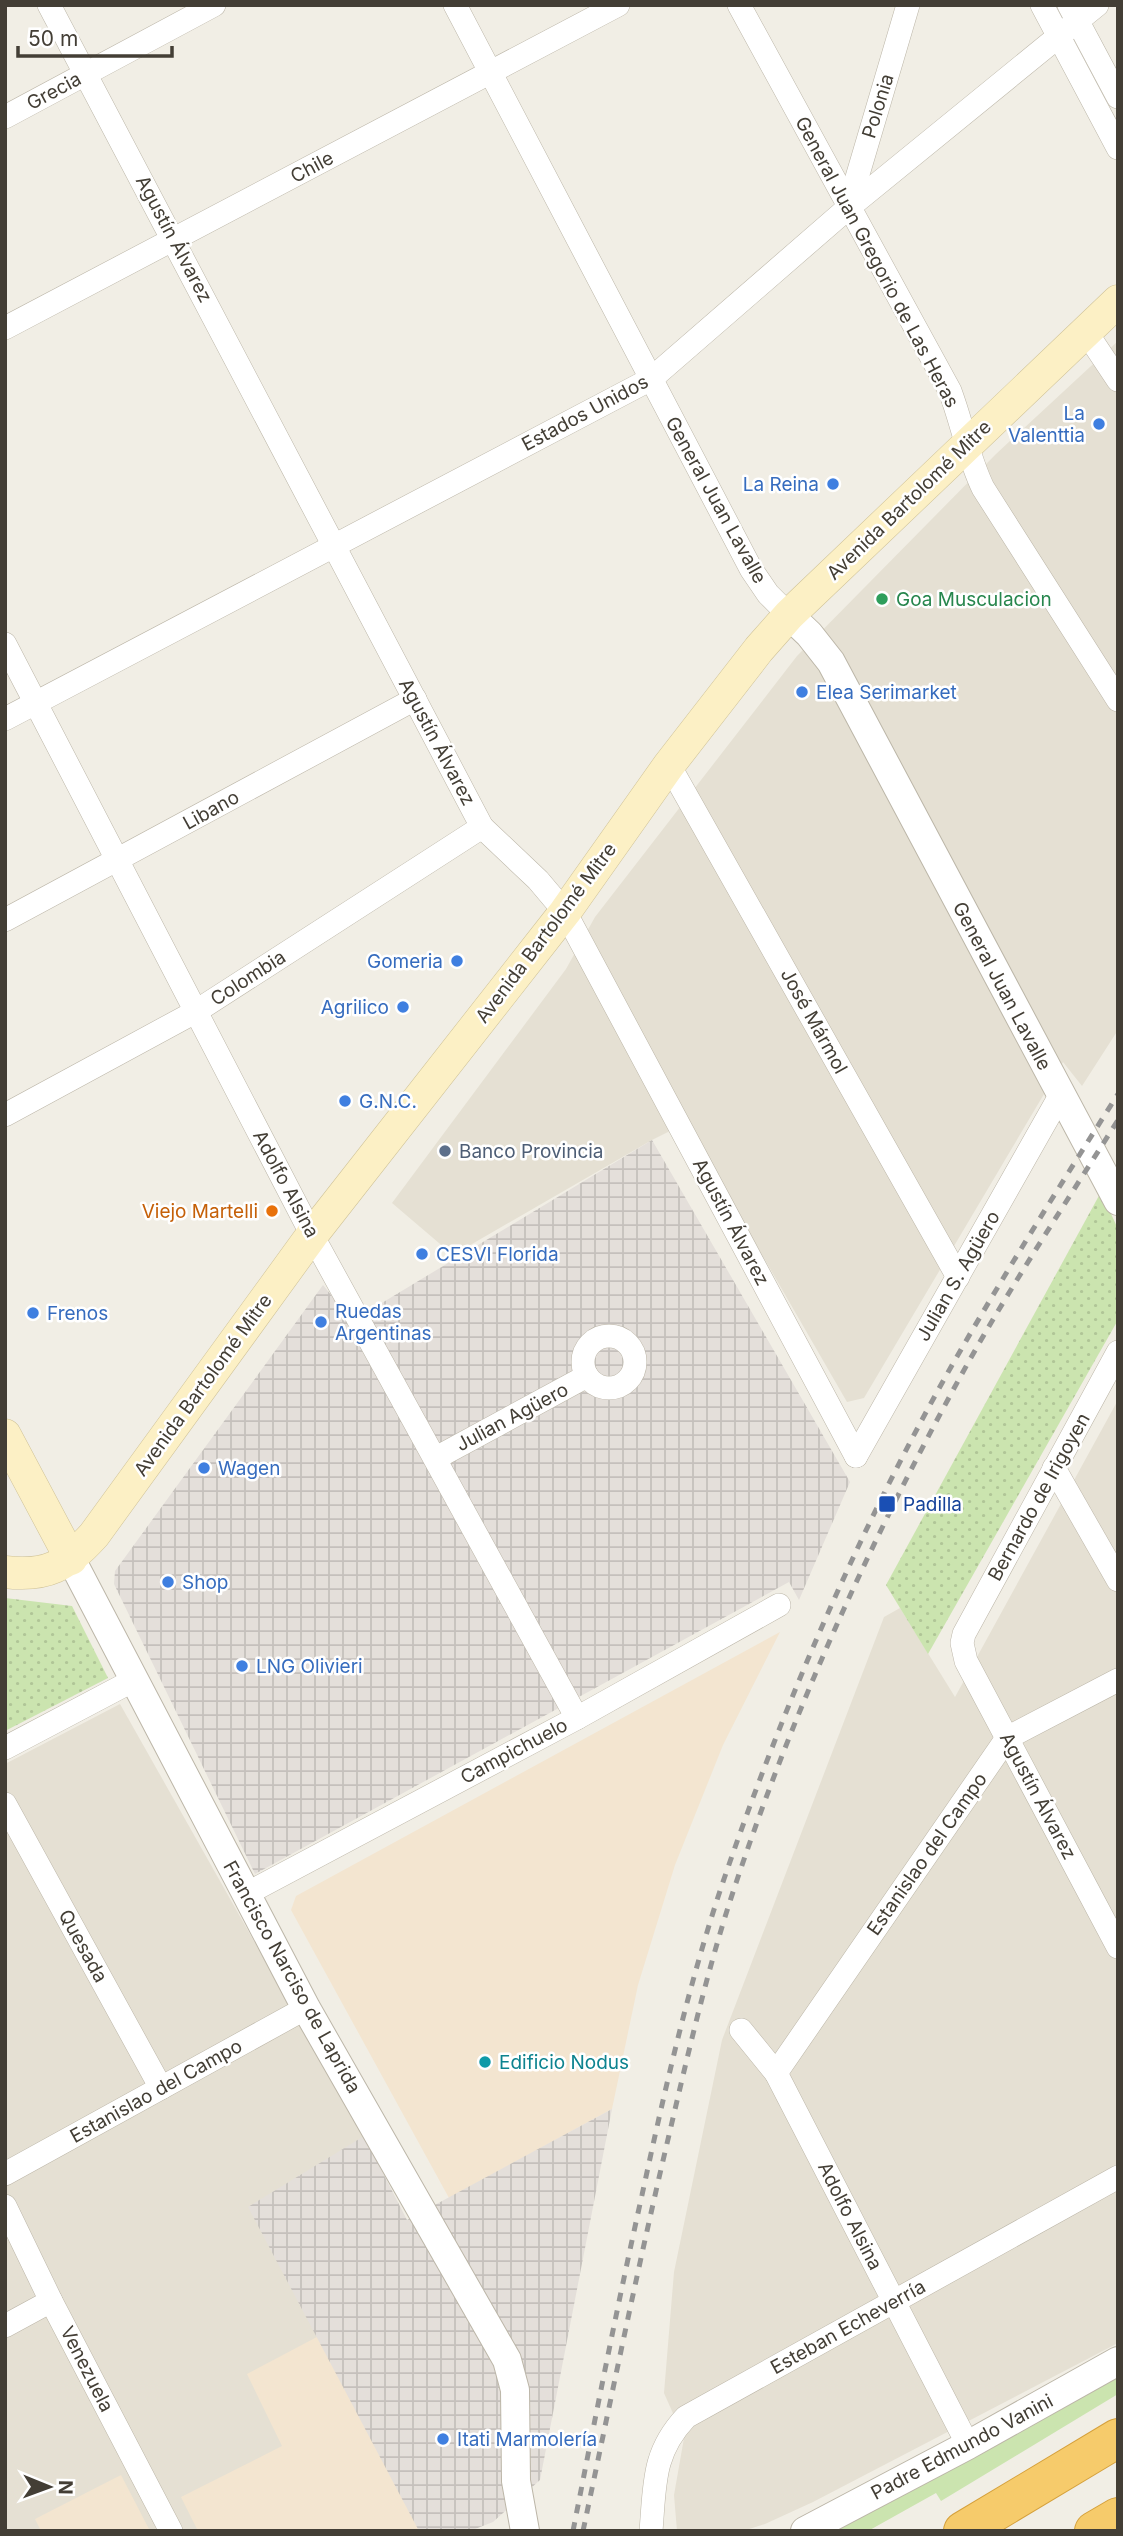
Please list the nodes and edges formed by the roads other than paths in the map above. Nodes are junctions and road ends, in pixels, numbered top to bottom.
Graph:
1 (50, 5) edge
2 (214, 5) edge
3 (455, 5) edge
4 (618, 5) edge
5 (739, 5) edge
6 (908, 5) edge
7 (1042, 5) edge
8 (1097, 5) edge
9 (1073, 13) edge
10 (1058, 36) junction
11 (490, 72) junction
12 (86, 74) junction
13 (1118, 97) edge
14 (5, 117) edge
15 (1118, 148) edge
16 (848, 208) junction
17 (174, 239) junction
18 (1118, 302) edge
19 (5, 328) edge
20 (1086, 332) junction
21 (651, 379) junction
22 (1118, 380) edge
23 (967, 445) junction
24 (334, 545) junction
25 (789, 615) junction
26 (5, 644) edge
27 (415, 699) junction
28 (1118, 700) edge
29 (36, 702) junction
30 (5, 719) edge
31 (670, 765) junction
32 (482, 827) junction
33 (119, 860) junction
34 (565, 912) junction
35 (5, 920) edge
36 (195, 1012) junction
37 (1060, 1096) junction
38 (5, 1115) edge
39 (1118, 1201) edge
40 (312, 1235) junction
41 (958, 1277) junction
42 (1118, 1352) edge
43 (587, 1377) dead end
44 (5, 1435) edge
45 (856, 1456) joint
46 (436, 1458) junction
47 (1054, 1468) junction
48 (71, 1559) junction
49 (5, 1572) edge
50 (1118, 1580) edge
51 (779, 1605) dead end
52 (962, 1643) joint
53 (134, 1680) junction
54 (1118, 1680) edge
55 (577, 1718) junction
56 (1007, 1738) junction
57 (5, 1748) edge
58 (5, 1804) edge
59 (246, 1894) junction
60 (1118, 1947) edge
61 (306, 2008) junction
62 (741, 2030) dead end
63 (776, 2073) junction
64 (160, 2088) junction
65 (5, 2174) edge
66 (1118, 2177) edge
67 (5, 2206) edge
68 (51, 2301) junction
69 (895, 2302) junction
70 (5, 2326) edge
71 (1118, 2361) edge
72 (1118, 2438) edge
73 (968, 2445) junction
74 (1118, 2517) edge
75 (171, 2531) edge
76 (525, 2531) edge
77 (651, 2531) edge
78 (805, 2531) edge
79 (963, 2531) edge
80 (1094, 2531) edge

1 - 12 street, Agustín Álvarez
2 - 12 street, Grecia
3 - 11 street, General Juan Lavalle
4 - 11 street, Chile
5 - 16 street, General Juan Gregorio de Las Heras
6 - 16 street, Polonia
7 - 10 street
8 - 9 street, Estados Unidos
9 - 10 street, Estados Unidos
9 - 13 street
10 - 15 street
10 - 16 street, Estados Unidos
11 - 17 street, Chile
11 - 21 street, General Juan Lavalle
12 - 14 street, Grecia
12 - 17 street, Agustín Álvarez
16 - 21 street, Estados Unidos
16 - 23 street, General Juan Gregorio de Las Heras
17 - 19 street, Chile
17 - 24 street, Agustín Álvarez
18 - 20 main road, Avenida Bartolomé Mitre
20 - 22 street
20 - 23 main road, Avenida Bartolomé Mitre
21 - 24 street, Estados Unidos
21 - 25 street, General Juan Lavalle
23 - 25 main road, Avenida Bartolomé Mitre
23 - 28 street, General Juan Gregorio de Las Heras
24 - 27 street, Agustín Álvarez
24 - 29 street, Estados Unidos
25 - 31 main road, Avenida Bartolomé Mitre
25 - 37 street, General Juan Lavalle
26 - 29 street, Adolfo Alsina
27 - 32 street, Agustín Álvarez
27 - 33 street, Libano
29 - 30 street, Estados Unidos
29 - 33 street, Adolfo Alsina
31 - 34 main road, Avenida Bartolomé Mitre
31 - 41 street, José Mármol
32 - 34 street, Agustín Álvarez
32 - 36 street, Colombia
33 - 35 street, Libano
33 - 36 street, Adolfo Alsina
34 - 40 main road, Avenida Bartolomé Mitre
34 - 45 street, Agustín Álvarez
36 - 38 street, Colombia
36 - 40 street, Adolfo Alsina
37 - 39 street, General Juan Lavalle
37 - 41 street, Julian S. Agüero
40 - 46 street, Adolfo Alsina
40 - 48 main road, Avenida Bartolomé Mitre
41 - 45 street, Julian S. Agüero
42 - 47 street, Bernardo de Irigoyen
43 - 46 street, Julian Agüero
44 - 48 main road, Francisco Narciso de Laprida
46 - 55 street, Adolfo Alsina
47 - 50 street
47 - 52 street, Bernardo de Irigoyen
48 - 49 main road, Avenida Bartolomé Mitre
48 - 53 street, Francisco Narciso de Laprida
51 - 55 street, Campichuelo
52 - 56 street, Agustín Álvarez
53 - 57 street
53 - 59 street, Francisco Narciso de Laprida
54 - 56 street, Estanislao del Campo
55 - 59 street, Campichuelo
56 - 60 street, Agustín Álvarez
56 - 63 street, Estanislao del Campo
58 - 64 street, Quesada
59 - 61 street, Francisco Narciso de Laprida
61 - 64 street, Estanislao del Campo
61 - 76 street, Francisco Narciso de Laprida
62 - 63 street, Adolfo Alsina
63 - 69 street, Adolfo Alsina
64 - 65 street, Estanislao del Campo
66 - 69 street, Esteban Echeverría
67 - 68 street, Venezuela
68 - 70 street
68 - 75 street, Venezuela
69 - 73 street, Adolfo Alsina
69 - 77 street, Esteban Echeverría
71 - 73 street, Padre Edmundo Vanini
72 - 79 highway
73 - 78 street, Padre Edmundo Vanini
74 - 80 highway

